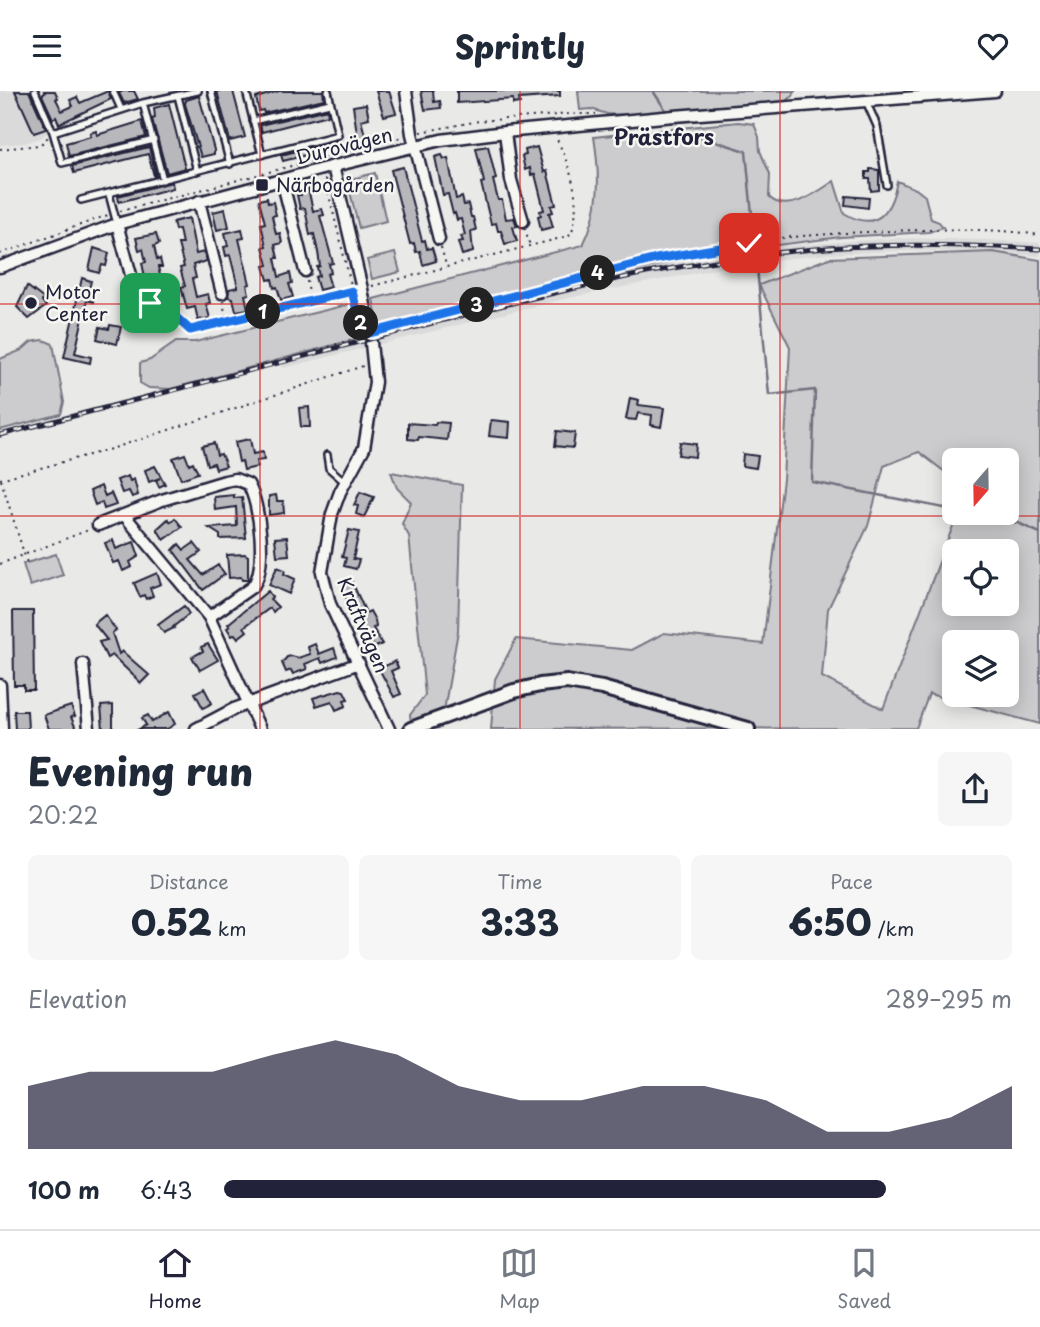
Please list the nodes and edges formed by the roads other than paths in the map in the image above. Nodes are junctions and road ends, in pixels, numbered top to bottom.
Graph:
1 (35, 91) edge
2 (113, 91) edge
3 (168, 91) edge
4 (198, 91) edge
5 (211, 91) edge
6 (246, 91) edge
7 (328, 91) edge
8 (406, 91) edge
9 (995, 91) edge
10 (943, 93) edge
11 (174, 97) junction
12 (866, 101) junction
13 (143, 103) junction
14 (330, 103) junction
15 (121, 109) junction
16 (253, 121) junction
17 (53, 132) junction
18 (505, 132) junction
19 (154, 140) junction
20 (415, 146) junction
21 (262, 155) junction
22 (230, 164) junction
23 (327, 168) junction
24 (197, 171) junction
25 (163, 180) junction
26 (282, 180) junction
27 (887, 185) dead end
28 (109, 194) junction
29 (81, 200) dead end
30 (199, 201) junction
31 (523, 221) road end
32 (117, 224) junction
33 (439, 239) road end
34 (0, 267) edge
35 (305, 271) road end
36 (136, 293) road end
37 (222, 293) road end
38 (327, 455) dead end
39 (345, 482) junction
40 (125, 516) junction
41 (98, 526) road end
42 (209, 617) junction
43 (359, 663) junction
44 (83, 664) dead end
45 (0, 685) edge
46 (250, 703) junction
47 (0, 710) edge
48 (2, 729) edge
49 (89, 729) edge
50 (196, 729) edge
51 (260, 729) edge
52 (389, 729) edge
53 (411, 729) edge
54 (748, 729) edge

1 - 17 lane
2 - 15 lane
3 - 11 lane
4 - 11 lane
5 - 22 lane
6 - 16 lane
7 - 14 lane
8 - 20 street
9 - 10 street, Durovägen
10 - 12 street, Durovägen
11 - 13 lane
11 - 24 lane
12 - 18 street, Durovägen
12 - 27 lane
13 - 15 lane
13 - 19 lane
14 - 16 lane
14 - 21 lane
15 - 17 lane
16 - 21 lane
17 - 19 lane
18 - 20 street, Durovägen
18 - 31 street
19 - 25 lane
20 - 23 street, Durovägen
20 - 33 street, Durovägen
21 - 22 lane
22 - 24 lane
23 - 26 street, Durovägen
23 - 39 street, Kraftvägen
24 - 25 lane
25 - 28 lane
26 - 30 street, Durovägen
26 - 35 street, Durovägen
28 - 29 lane
28 - 32 lane
30 - 32 street, Durovägen
30 - 37 street
32 - 34 street, Durovägen
32 - 36 street
38 - 39 lane
39 - 43 street, Kraftvägen
40 - 41 street
40 - 42 street
40 - 42 street
42 - 46 street
43 - 46 street
43 - 52 street, Kraftvägen
44 - 49 street
45 - 47 street
46 - 50 street
46 - 51 street
47 - 48 street
53 - 54 street

